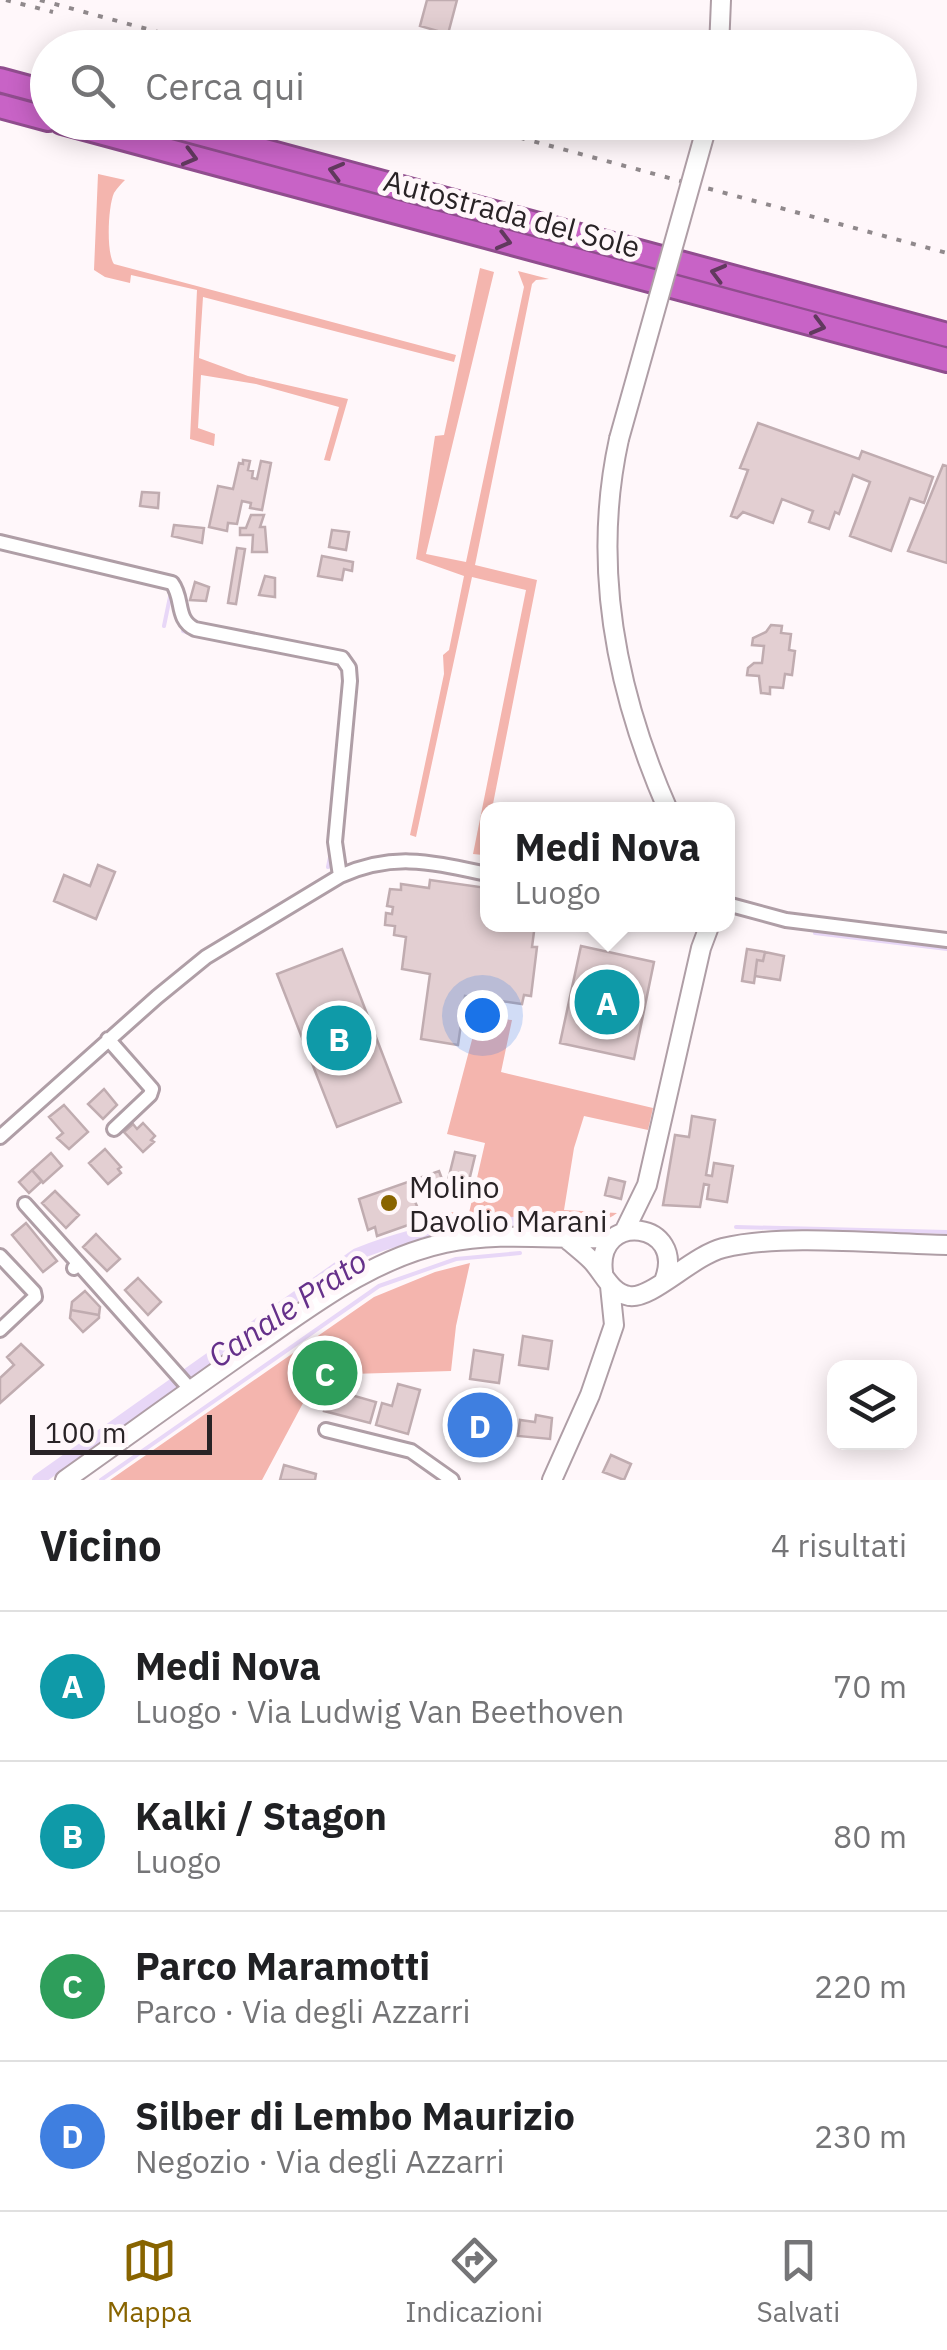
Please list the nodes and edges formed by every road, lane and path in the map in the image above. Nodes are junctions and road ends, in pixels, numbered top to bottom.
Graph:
1 (721, 0) edge
2 (720, 30) edge
3 (0, 80) edge
4 (30, 88) edge
5 (0, 106) edge
6 (30, 114) edge
7 (129, 140) edge
8 (223, 140) edge
9 (703, 140) edge
10 (947, 335) edge
11 (947, 360) edge
12 (0, 542) edge
13 (665, 802) edge
14 (480, 873) edge
15 (340, 876) junction
16 (735, 906) edge
17 (697, 932) edge
18 (707, 932) edge
19 (947, 940) edge
20 (701, 948) junction
21 (108, 1039) junction
22 (114, 1129) dead end
23 (0, 1137) edge
24 (647, 1185) junction
25 (25, 1204) dead end
26 (618, 1235) junction
27 (568, 1240) junction
28 (659, 1241) junction
29 (947, 1246) edge
30 (711, 1252) junction
31 (0, 1256) edge
32 (607, 1279) junction
33 (664, 1281) junction
34 (640, 1296) junction
35 (614, 1324) junction
36 (0, 1330) edge
37 (185, 1382) junction
38 (326, 1430) dead end
39 (65, 1480) edge
40 (452, 1480) edge
41 (552, 1480) edge

1 - 2 street
3 - 4 highway
5 - 6 highway
7 -> 11 highway, Autostrada del Sole
10 -> 8 highway, Autostrada del Sole
9 - 13 street, bridge
12 - 15 street
14 - 15 street
15 - 21 street
16 - 19 street
17 - 20 street
18 - 20 street
20 - 24 street
21 - 22 street
21 - 23 street
24 - 26 street
24 - 28 street
25 - 37 street
26 - 27 street
26 - 28 street
26 - 32 street
27 - 32 street
27 - 37 street
28 - 30 street
28 - 33 street
29 - 30 street
30 - 33 street
31 - 36 street
32 - 34 street
32 - 35 street
33 - 34 street
34 - 35 street
35 - 41 street
37 - 39 street
38 - 40 street

